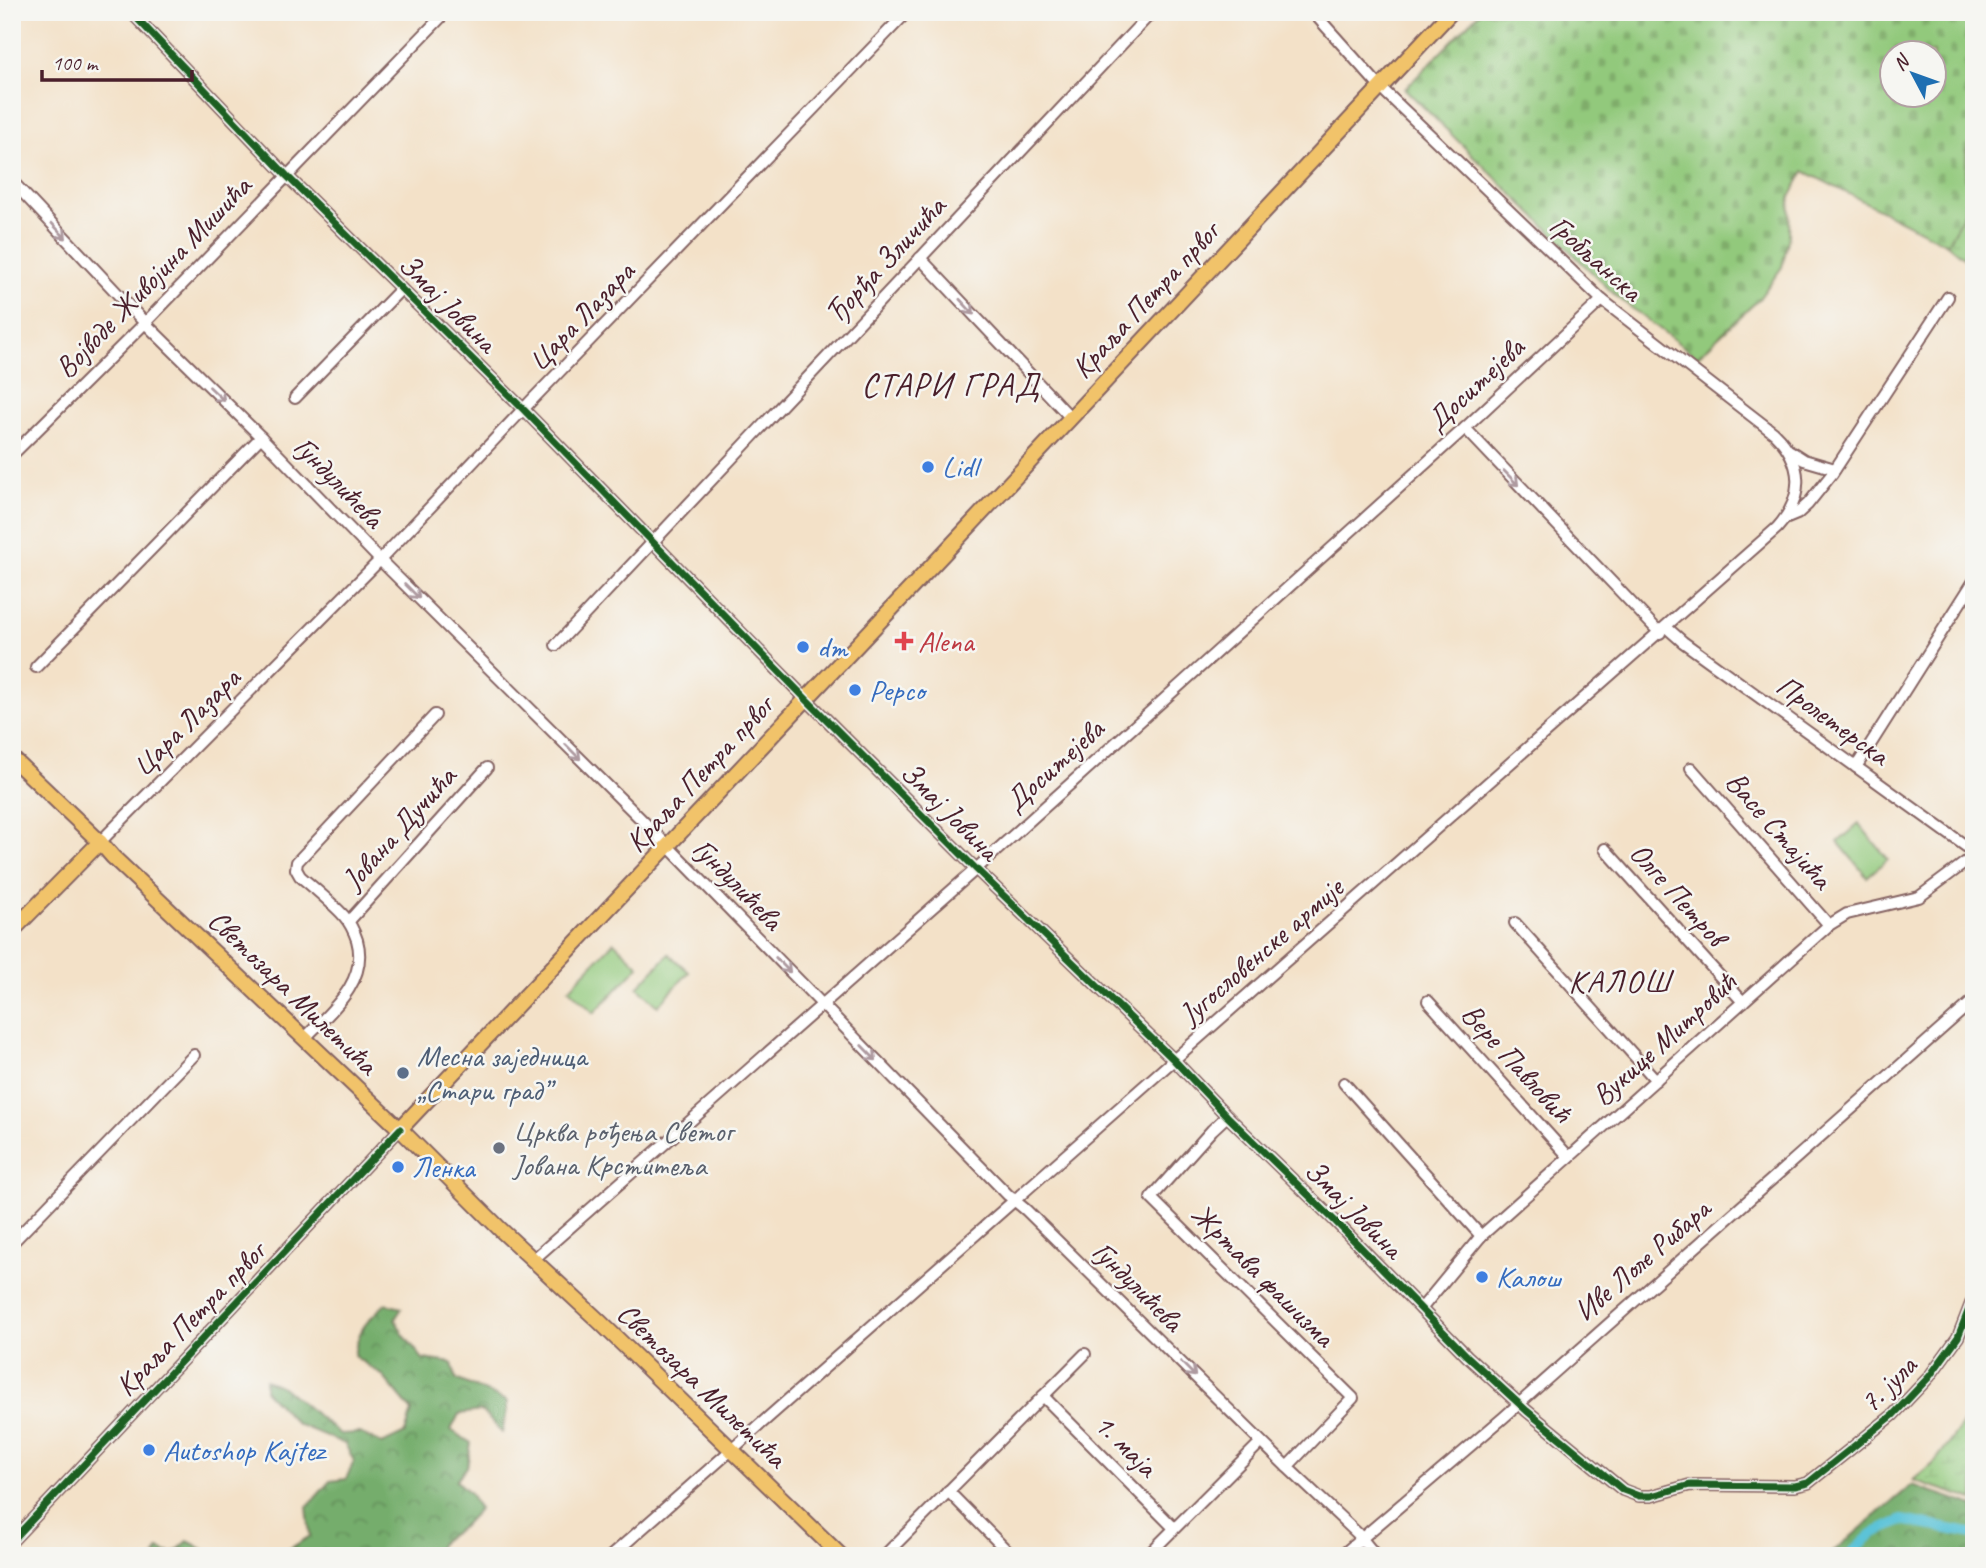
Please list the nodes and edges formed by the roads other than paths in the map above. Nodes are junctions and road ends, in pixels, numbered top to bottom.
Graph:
1 (131, 12) edge
2 (446, 12) edge
3 (907, 12) edge
4 (1152, 12) edge
5 (1313, 12) edge
6 (1451, 12) edge
7 (1380, 87) junction
8 (287, 176) junction
9 (12, 181) edge
10 (920, 258) junction
11 (401, 289) junction
12 (1948, 297) dead end
13 (1602, 300) junction
14 (145, 323) junction
15 (295, 398) dead end
16 (523, 409) junction
17 (1072, 418) junction
18 (1465, 428) junction
19 (261, 437) junction
20 (1790, 451) junction
21 (12, 455) edge
22 (1835, 469) junction
23 (1785, 519) junction
24 (654, 542) junction
25 (380, 560) junction
26 (1974, 581) edge
27 (1663, 630) junction
28 (556, 645) dead end
29 (36, 667) dead end
30 (806, 699) junction
31 (435, 715) dead end
32 (12, 758) edge
33 (1856, 767) junction
34 (487, 768) dead end
35 (1692, 768) dead end
36 (100, 842) junction
37 (667, 846) junction
38 (1605, 849) dead end
39 (1974, 854) edge
40 (976, 869) junction
41 (349, 922) junction
42 (1515, 923) dead end
43 (1829, 925) junction
44 (12, 931) edge
45 (1974, 1000) edge
46 (1428, 1001) dead end
47 (1743, 1002) junction
48 (822, 1005) junction
49 (304, 1039) junction
50 (194, 1055) dead end
51 (1174, 1060) junction
52 (1656, 1080) junction
53 (1344, 1083) dead end
54 (1227, 1116) junction
55 (400, 1129) junction
56 (1569, 1157) junction
57 (1016, 1202) junction
58 (1481, 1236) junction
59 (12, 1243) edge
60 (534, 1259) junction
61 (1974, 1296) edge
62 (1421, 1309) junction
63 (1085, 1354) dead end
64 (1043, 1396) junction
65 (1519, 1402) junction
66 (1261, 1441) junction
67 (731, 1450) junction
68 (1286, 1466) junction
69 (1808, 1483) joint
70 (948, 1491) junction
71 (1174, 1528) junction
72 (1362, 1539) junction
73 (12, 1541) edge
74 (611, 1556) edge
75 (841, 1556) edge
76 (884, 1556) edge
77 (1012, 1556) edge
78 (1147, 1556) edge
79 (1341, 1556) edge
80 (1376, 1556) edge

1 - 8 street, Змај Јовина
2 - 8 street, Војводе Живојина Мишића
3 - 16 street, Цара Лазара
4 - 10 street, Ђорђа Зличића
5 - 7 street, Гробљанска
6 - 7 main road, Краља Петра првог
7 - 13 street, Гробљанска
7 - 17 main road, Краља Петра првог
8 - 11 street, Змај Јовина
8 - 14 street, Војводе Живојина Мишића
9 -> 14 street, Гундулићева
10 -> 17 street
10 - 24 street, Ђорђа Зличића
11 - 15 street
11 - 16 street, Змај Јовина
12 - 22 street, Југословенске армије
13 - 18 street, Доситејева
13 - 20 street, Гробљанска
14 -> 19 street, Гундулићева
14 - 21 street, Војводе Живојина Мишића
16 - 24 street, Змај Јовина
16 - 25 street, Цара Лазара
17 - 30 main road, Краља Петра првог
18 -> 27 street, Пролетерска
18 - 40 street, Доситејева
19 - 25 street, Гундулићева
19 - 29 street
20 - 22 street
20 - 23 street, Југословенске армије
22 - 23 street, Југословенске армије
23 - 27 street, Југословенске армије
24 - 28 street, Ђорђа Зличића
24 - 30 street, Змај Јовина
25 - 36 street, Цара Лазара
25 -> 37 street, Гундулићева
26 - 33 street
27 - 33 street, Пролетерска
27 - 51 street, Југословенске армије
30 - 37 main road, Краља Петра првог
30 - 40 street, Змај Јовина
31 - 41 street
32 - 36 main road, Светозара Милетића
33 - 39 street, Пролетерска
34 - 41 street, Јована Дучића
35 - 43 street, Васе Стајића
36 - 44 main road, Цара Лазара
36 - 49 main road, Светозара Милетића
37 -> 48 street, Гундулићева
37 - 55 main road, Краља Петра првог
38 - 47 street, Олге Петров
39 - 43 street, Вукице Митровић
40 - 48 street, Доситејева
40 - 51 street, Змај Јовина
41 - 49 street
42 - 52 street
43 - 47 street, Вукице Митровић
45 - 65 street, Иве Лоле Рибара
46 - 56 street, Вере Павловић
47 - 52 street, Вукице Митровић
48 -> 57 street, Гундулићева
48 - 60 street, Доситејева
49 - 55 main road, Светозара Милетића
50 - 59 street
51 - 54 street, Змај Јовина
51 - 57 street, Југословенске армије
52 - 56 street, Вукице Митровић
53 - 58 street
54 - 62 street, Змај Јовина
54 - 68 street, Жртава фашизма
55 - 60 main road, Светозара Милетића
55 - 73 street, Краља Петра првог
56 - 58 street, Вукице Митровић
57 -> 66 street, Гундулићева
57 - 67 street, Југословенске армије
58 - 62 street, Вукице Митровић
60 - 67 main road, Светозара Милетића
61 - 69 street, 7. јула
62 - 65 street, Змај Јовина
63 - 64 street
64 - 70 street
64 - 71 street, 1. маја
65 - 69 street, Змај Јовина
65 - 72 street, Иве Лоле Рибара
66 - 68 street, Гундулићева
66 - 71 street
67 - 74 street, Југословенске армије
67 - 75 main road, Светозара Милетића
68 - 72 street, Гундулићева
70 - 76 street
70 - 77 street
71 - 78 street
72 - 79 street, Иве Лоле Рибара
72 - 80 street, Гундулићева

